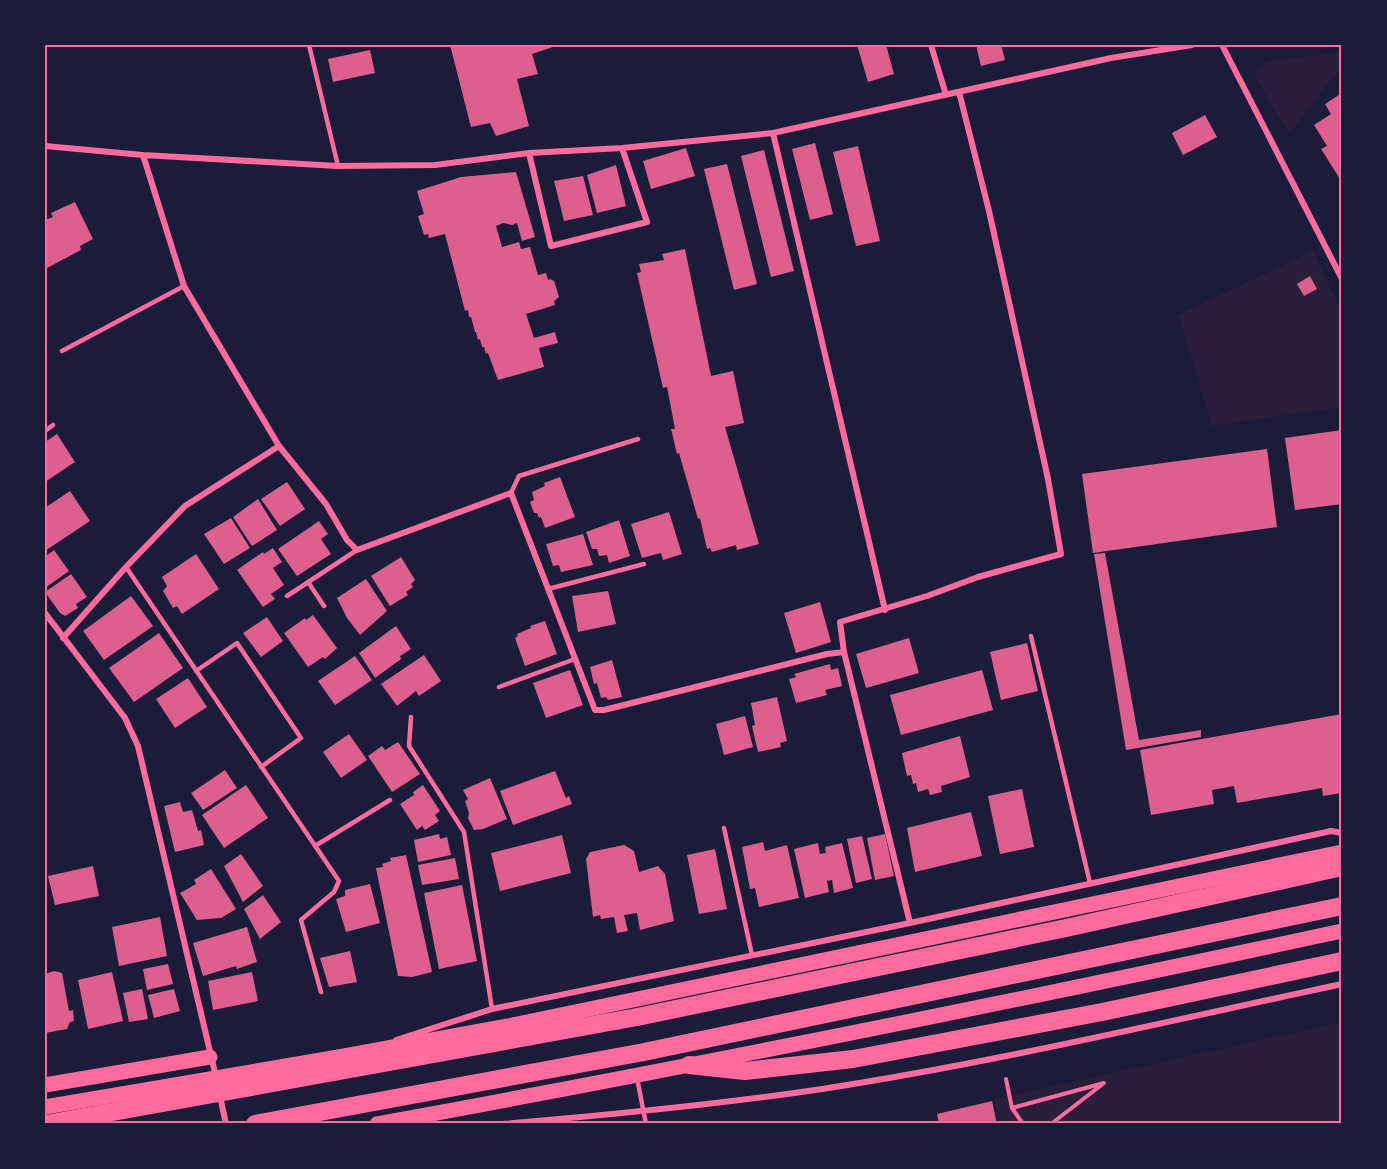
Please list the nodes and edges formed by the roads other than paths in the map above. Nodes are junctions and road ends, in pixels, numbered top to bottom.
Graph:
1 (309, 45) edge
2 (931, 45) edge
3 (1192, 45) edge
4 (1222, 45) edge
5 (959, 92) junction
6 (946, 95) junction
7 (773, 133) junction
8 (45, 146) edge
9 (622, 148) junction
10 (529, 153) junction
11 (143, 155) junction
12 (338, 166) junction
13 (1342, 279) edge
14 (184, 286) junction
15 (62, 351) dead end
16 (53, 425) dead end
17 (45, 431) edge
18 (638, 439) dead end
19 (279, 446) junction
20 (511, 493) junction
21 (357, 550) junction
22 (645, 564) dead end
23 (126, 567) junction
24 (308, 582) junction
25 (548, 590) junction
26 (287, 596) dead end
27 (324, 606) dead end
28 (885, 610) junction
29 (45, 613) edge
30 (1031, 636) dead end
31 (63, 638) junction
32 (844, 652) junction
33 (575, 659) junction
34 (196, 671) junction
35 (499, 687) dead end
36 (411, 717) dead end
37 (261, 767) junction
38 (390, 800) dead end
39 (724, 828) dead end
40 (1342, 833) edge
41 (315, 846) junction
42 (1342, 852) edge
43 (1342, 867) edge
44 (1090, 883) junction
45 (1342, 906) edge
46 (910, 923) junction
47 (1342, 931) edge
48 (752, 956) junction
49 (1342, 961) edge
50 (1342, 984) edge
51 (321, 992) dead end
52 (492, 1009) junction
53 (344, 1056) junction
54 (210, 1057) junction
55 (689, 1065) junction
56 (636, 1075) junction
57 (216, 1078) junction
58 (45, 1085) edge
59 (45, 1107) edge
60 (644, 1112) junction
61 (46, 1124) edge
62 (226, 1124) edge
63 (255, 1124) edge
64 (377, 1124) edge
65 (502, 1124) edge
66 (646, 1124) edge

1 - 12 lane
2 - 6 street
3 - 5 street
4 - 13 street
5 - 6 street
5 - 28 street
6 - 7 street
7 - 9 street
7 - 28 street
8 - 11 street
9 - 10 street
9 - 10 street
10 - 12 street
11 - 12 street
11 - 14 street
14 - 15 lane
14 - 19 street
16 - 17 lane
18 - 20 lane
19 - 21 street
19 - 23 street
20 - 21 street
20 - 25 street
21 - 24 lane
22 - 25 lane
23 - 31 street
23 - 34 lane
24 - 26 lane
24 - 27 lane
25 - 33 street
28 - 32 street
29 - 31 street
30 - 44 lane
31 - 54 street
32 - 33 street
32 - 46 street
33 - 35 lane
34 - 37 lane
34 - 37 lane
36 - 52 lane
37 - 41 lane
38 - 41 lane
39 - 48 lane
40 - 44 street
41 - 51 lane
42 - 53 main road
43 - 61 highway
44 - 46 street
45 - 63 highway
46 - 48 street
47 - 55 main road
48 - 52 street
49 - 55 highway
50 - 60 street
52 - 53 street
53 - 57 main road
54 - 57 street
54 - 58 main road
55 - 56 main road
56 - 60 lane
56 - 64 main road
57 - 59 main road
57 - 62 street
60 - 65 street
60 - 66 lane

